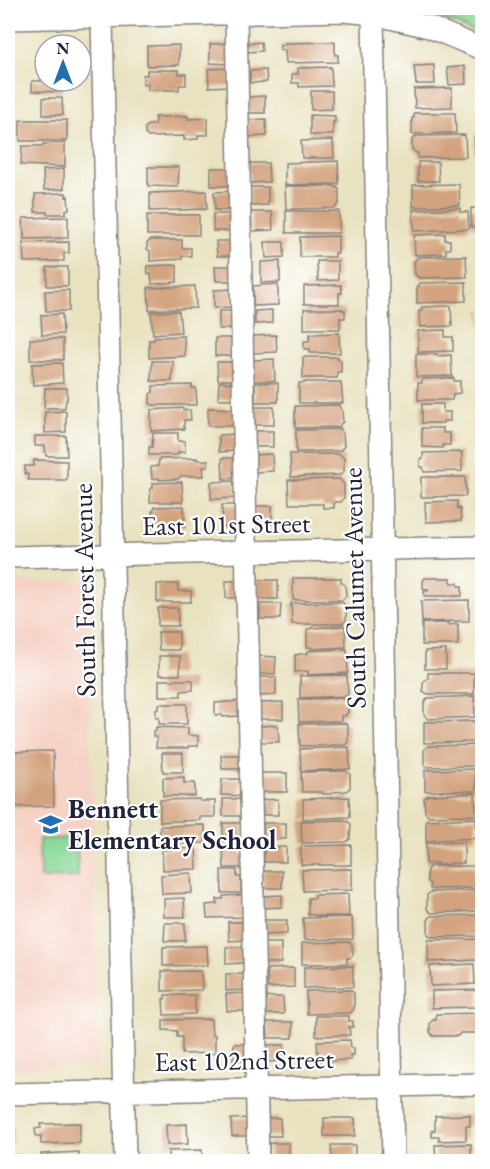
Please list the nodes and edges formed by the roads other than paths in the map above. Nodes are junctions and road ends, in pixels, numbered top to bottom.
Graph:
1 (236, 14) junction
2 (372, 14) junction
3 (102, 17) junction
4 (8, 19) edge
5 (483, 49) edge
6 (483, 547) edge
7 (382, 549) junction
8 (247, 552) junction
9 (112, 555) junction
10 (8, 557) edge
11 (483, 1084) edge
12 (392, 1086) junction
13 (257, 1088) junction
14 (123, 1091) junction
15 (8, 1094) edge
16 (124, 1161) edge
17 (258, 1161) edge
18 (393, 1161) edge

1 - 2 street
1 - 3 street
1 - 8 street
2 - 5 street
2 - 7 street, South Calumet Avenue
3 - 4 street
3 - 9 street, South Forest Avenue
6 - 7 street, East 101st Street
7 - 8 street, East 101st Street
7 - 12 street, South Calumet Avenue
8 - 9 street, East 101st Street
8 - 13 street
9 - 10 street, East 101st Street
9 - 14 street, South Forest Avenue
11 - 12 street, East 102nd Street
12 - 13 street, East 102nd Street
12 - 18 street, South Calumet Avenue
13 - 14 street, East 102nd Street
13 - 17 street
14 - 15 street, East 102nd Street
14 - 16 street, South Forest Avenue

